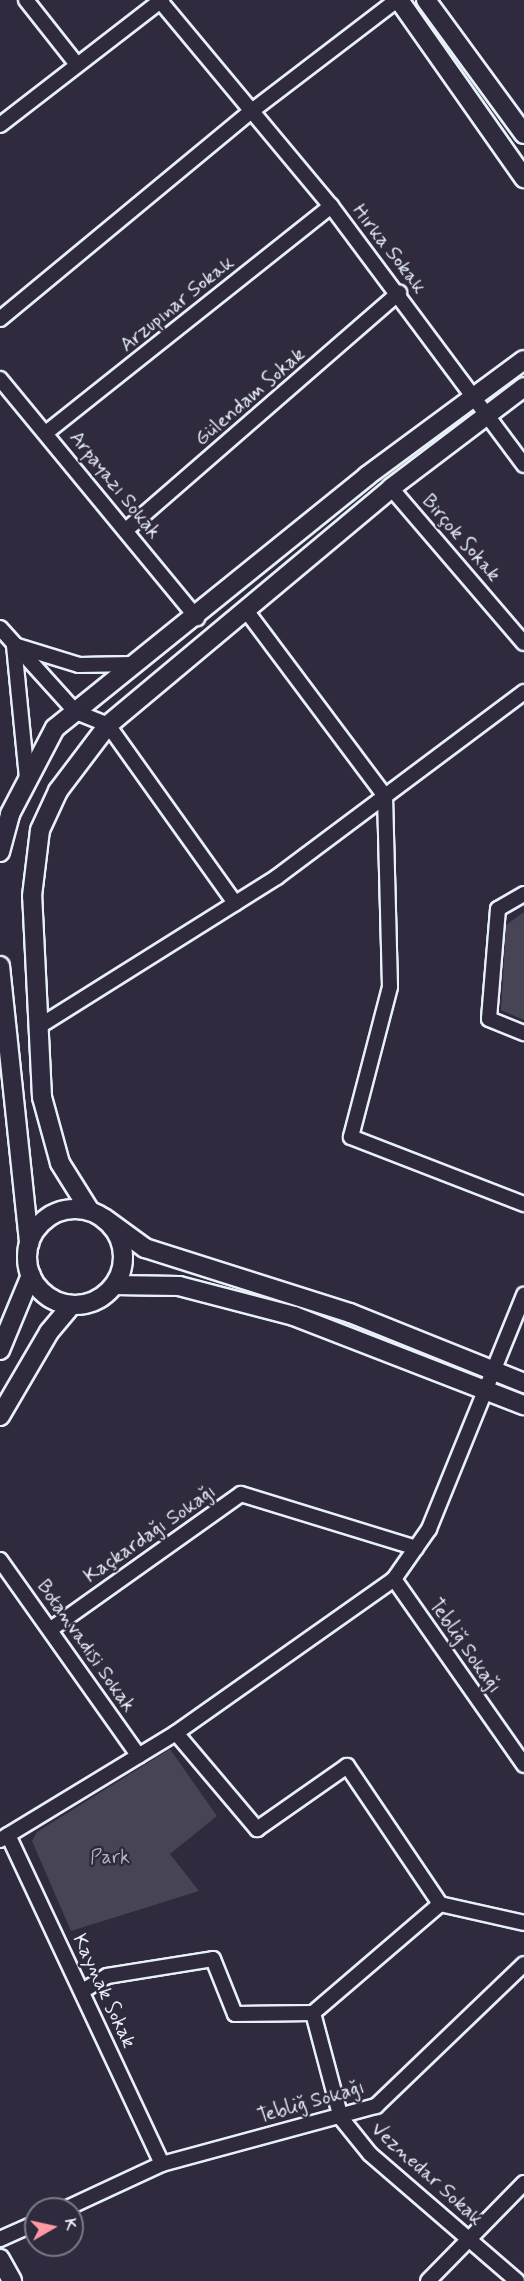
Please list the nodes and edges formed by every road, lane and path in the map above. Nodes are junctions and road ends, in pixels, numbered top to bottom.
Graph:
1 (26, 0) edge
2 (398, 0) edge
3 (426, 0) edge
4 (161, 1) edge
5 (75, 62) junction
6 (253, 110) junction
7 (0, 125) edge
8 (524, 134) edge
9 (524, 178) edge
10 (331, 206) junction
11 (399, 293) junction
12 (0, 319) edge
13 (524, 348) edge
14 (524, 360) edge
15 (0, 379) edge
16 (524, 387) edge
17 (476, 397) junction
18 (524, 401) edge
19 (490, 415) junction
20 (47, 432) junction
21 (524, 465) edge
22 (391, 488) junction
23 (126, 530) junction
24 (245, 609) junction
25 (197, 618) junction
26 (0, 628) edge
27 (524, 643) edge
28 (14, 645) junction
29 (137, 664) junction
30 (524, 692) edge
31 (76, 712) junction
32 (108, 725) junction
33 (27, 778) junction
34 (385, 796) junction
35 (0, 852) edge
36 (524, 894) edge
37 (235, 903) junction
38 (0, 966) edge
39 (38, 1027) junction
40 (524, 1033) edge
41 (4, 1060) edge
42 (524, 1204) edge
43 (97, 1215) junction
44 (30, 1243) junction
45 (31, 1275) junction
46 (114, 1285) junction
47 (524, 1295) edge
48 (72, 1305) junction
49 (0, 1350) edge
50 (493, 1370) junction
51 (524, 1383) edge
52 (486, 1389) junction
53 (524, 1405) edge
54 (0, 1416) edge
55 (416, 1548) junction
56 (0, 1560) edge
57 (394, 1579) junction
58 (51, 1629) junction
59 (176, 1733) junction
60 (138, 1756) junction
61 (524, 1765) edge
62 (4, 1838) edge
63 (440, 1904) junction
64 (524, 1923) edge
65 (524, 1964) edge
66 (84, 1990) junction
67 (313, 2013) junction
68 (341, 2118) junction
69 (162, 2164) junction
70 (524, 2183) edge
71 (84, 2200) edge
72 (24, 2229) edge
73 (0, 2240) edge
74 (469, 2240) junction
75 (0, 2259) edge
76 (12, 2281) edge
77 (428, 2281) edge
78 (517, 2281) edge

1 - 5 street
2 - 6 street
2 - 9 main road
3 - 8 main road
4 - 5 street
4 - 6 street, Hırka Sokak
5 - 7 street
6 - 10 street, Hırka Sokak
6 - 12 street
10 - 11 street, Hırka Sokak
10 - 20 street, Arzupınar Sokak
11 - 17 street, Hırka Sokak
11 - 23 street, Gülendam Sokak
13 - 17 main road
14 - 17 main road
15 - 20 street, Arpayazı Sokak
16 - 19 main road
17 - 19 street, Hırka Sokak
17 - 25 main road
18 - 19 main road
19 - 21 street, Hırka Sokak
19 - 22 main road
20 - 23 street, Arpayazı Sokak
22 - 24 main road
22 - 27 street, Birçok Sokak
23 - 25 street, Arpayazı Sokak
24 - 32 main road
24 - 34 street
25 - 29 main road
26 - 28 street
28 - 29 street
28 - 31 street
28 - 33 street
29 - 31 main road
30 - 34 street
31 - 32 street
31 - 33 main road
32 - 37 street
32 - 39 main road
33 - 35 main road
34 - 37 street
34 - 42 street
36 - 40 street
37 - 39 street
38 - 41 main road
39 - 43 main road
41 - 44 main road
43 - 44 main road
43 - 46 main road
43 - 50 main road
44 - 45 main road
45 - 48 main road
45 - 49 main road
46 - 48 main road
46 - 52 main road
47 - 50 street
48 - 54 main road
50 - 51 main road
50 - 52 street
52 - 53 main road
52 - 55 street
55 - 57 street
55 - 58 street, Kaçkardağı Sokağı
56 - 58 street, Botanvadisi Sokak
57 - 59 street
57 - 61 street, Tebliğ Sokağı
58 - 60 street, Botanvadisi Sokak
59 - 60 street
59 - 63 street
60 - 62 street
62 - 66 street, Kaynak Sokak
63 - 64 street
63 - 67 street
65 - 68 street, Tebliğ Sokağı
66 - 67 street
66 - 69 street, Kaynak Sokak
67 - 68 street, Veznedar Sokak
68 - 69 street, Tebliğ Sokağı
68 - 74 street, Veznedar Sokak
69 - 71 street, Tebliğ Sokağı
70 - 74 street
72 - 73 street
74 - 77 street
74 - 78 street, Veznedar Sokak
75 - 76 main road

